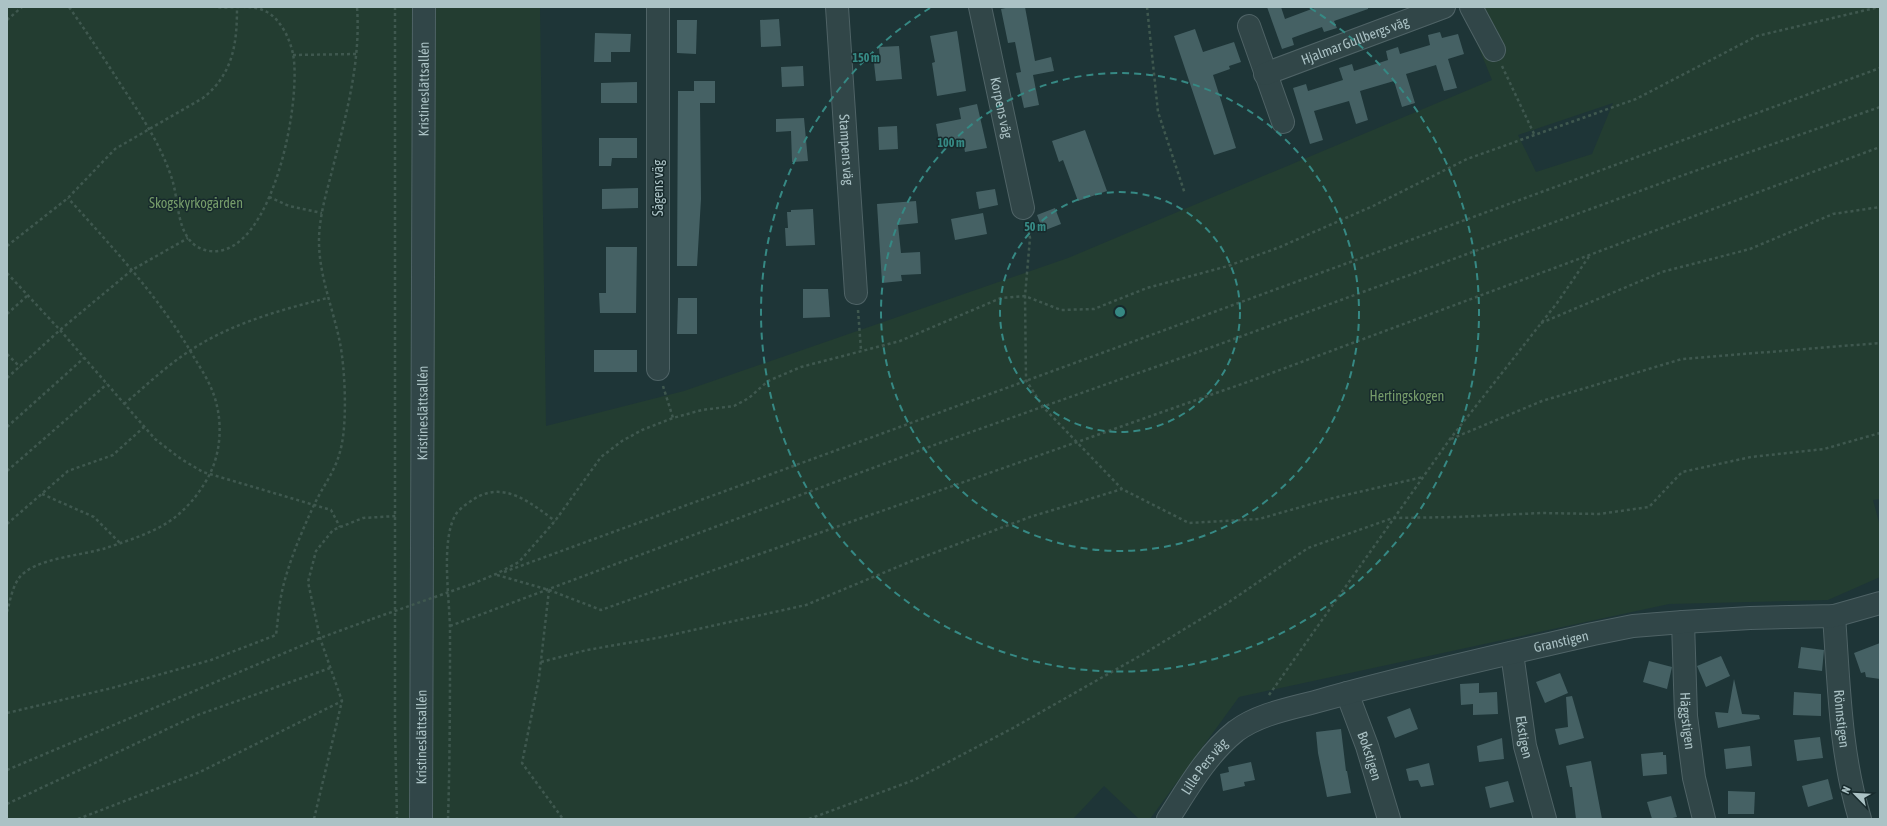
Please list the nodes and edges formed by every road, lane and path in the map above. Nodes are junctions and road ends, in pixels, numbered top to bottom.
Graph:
1 (22, 7) edge
2 (69, 7) edge
3 (215, 7) edge
4 (357, 7) edge
5 (395, 7) edge
6 (424, 7) edge
7 (658, 7) edge
8 (837, 7) edge
9 (980, 7) edge
10 (1148, 7) edge
11 (1444, 7) edge
12 (1471, 7) edge
13 (1879, 7) edge
14 (237, 8) edge
15 (7, 20) edge
16 (1249, 26) dead end
17 (1494, 50) joint
18 (357, 54) junction
19 (293, 55) junction
20 (1880, 68) edge
21 (1265, 74) junction
22 (1880, 107) edge
23 (1283, 122) dead end
24 (150, 129) junction
25 (1535, 136) junction
26 (1880, 147) edge
27 (1185, 194) dead end
28 (269, 197) junction
29 (68, 198) junction
30 (1880, 207) edge
31 (1023, 208) joint
32 (322, 213) junction
33 (188, 238) junction
34 (7, 246) edge
35 (1590, 254) junction
36 (132, 270) junction
37 (7, 273) edge
38 (856, 293) joint
39 (27, 296) junction
40 (1025, 296) junction
41 (327, 298) junction
42 (7, 314) edge
43 (1541, 324) junction
44 (60, 330) junction
45 (1880, 343) edge
46 (190, 350) junction
47 (861, 350) junction
48 (7, 354) edge
49 (84, 358) junction
50 (20, 367) junction
51 (658, 368) joint
52 (7, 378) edge
53 (1026, 380) junction
54 (107, 384) junction
55 (124, 404) junction
56 (1043, 407) junction
57 (673, 418) junction
58 (7, 427) edge
59 (144, 427) junction
60 (1880, 433) edge
61 (1450, 439) junction
62 (1075, 442) junction
63 (7, 471) edge
64 (210, 474) junction
65 (1423, 477) junction
66 (1122, 489) junction
67 (42, 494) junction
68 (315, 503) junction
69 (396, 516) junction
70 (1393, 518) junction
71 (555, 521) junction
72 (7, 524) edge
73 (340, 527) junction
74 (120, 543) junction
75 (496, 574) junction
76 (549, 590) junction
77 (1880, 603) edge
78 (7, 612) edge
79 (1834, 616) junction
80 (1683, 622) junction
81 (450, 626) junction
82 (320, 638) junction
83 (1512, 653) junction
84 (541, 662) junction
85 (330, 668) junction
86 (1346, 693) junction
87 (1267, 697) dead end
88 (342, 701) junction
89 (7, 713) edge
90 (1249, 723) joint
91 (7, 770) edge
92 (7, 804) edge
93 (78, 819) edge
94 (314, 819) edge
95 (397, 819) edge
96 (421, 819) edge
97 (448, 819) edge
98 (563, 819) edge
99 (809, 819) edge
100 (1168, 819) edge
101 (1389, 819) edge
102 (1545, 819) edge
103 (1704, 819) edge
104 (1860, 819) edge

1 - 15 path
2 - 24 path
3 - 14 path
4 - 18 path
5 - 69 path
6 - 96 street, Kristineslättsallén
7 - 51 street, Sågens väg
8 - 38 street, Stampens väg
9 - 31 street, Korpens väg
10 - 27 path
11 - 21 street, Hjalmar Gullbergs väg
12 - 17 street
13 - 25 path
14 - 19 path
14 - 24 path
16 - 21 street
17 - 25 path
18 - 19 path
18 - 32 path
19 - 28 path
20 - 53 path
21 - 23 street
22 - 56 path
24 - 29 path
24 - 33 path
25 - 40 path
26 - 35 path
28 - 32 path
28 - 33 path
29 - 34 path
29 - 36 path
30 - 43 path
31 - 40 path
32 - 41 path
33 - 36 path
35 - 43 path
35 - 62 path
36 - 44 path
36 - 46 path
37 - 39 path
38 - 47 path
39 - 42 path
39 - 44 path
40 - 47 path
40 - 53 path
41 - 46 path
41 - 68 path
43 - 61 path
44 - 49 path
44 - 50 path
45 - 61 path
46 - 55 path
46 - 64 path
47 - 57 path
48 - 50 path
49 - 54 path
49 - 58 path
50 - 52 path
51 - 57 path
53 - 56 path
53 - 75 path
54 - 55 path
54 - 63 path
55 - 59 path
56 - 62 path
56 - 76 path
57 - 71 path
59 - 64 path
59 - 67 path
60 - 70 path
61 - 65 path
62 - 66 path
62 - 76 path
64 - 68 path
64 - 74 path
65 - 66 path
65 - 70 path
66 - 84 path
67 - 72 path
67 - 74 path
68 - 73 path
68 - 89 path
69 - 73 path
69 - 95 path
70 - 87 path
70 - 99 path
71 - 75 path
71 - 81 path
73 - 82 path
74 - 78 path
75 - 76 path
75 - 82 path, bridge
76 - 81 path
76 - 84 path
77 - 79 street, Granstigen
79 - 80 street, Granstigen
79 - 104 street, Rönnstigen
80 - 83 street, Granstigen
80 - 103 street, Häggstigen
81 - 97 path
82 - 85 path
82 - 91 path
83 - 86 street, Granstigen
83 - 102 street, Ekstigen
84 - 98 path
85 - 88 path
85 - 92 path
86 - 90 street, Granstigen
86 - 101 street, Bokstigen
88 - 93 path
88 - 94 path
90 - 100 street, Lille Pers väg

